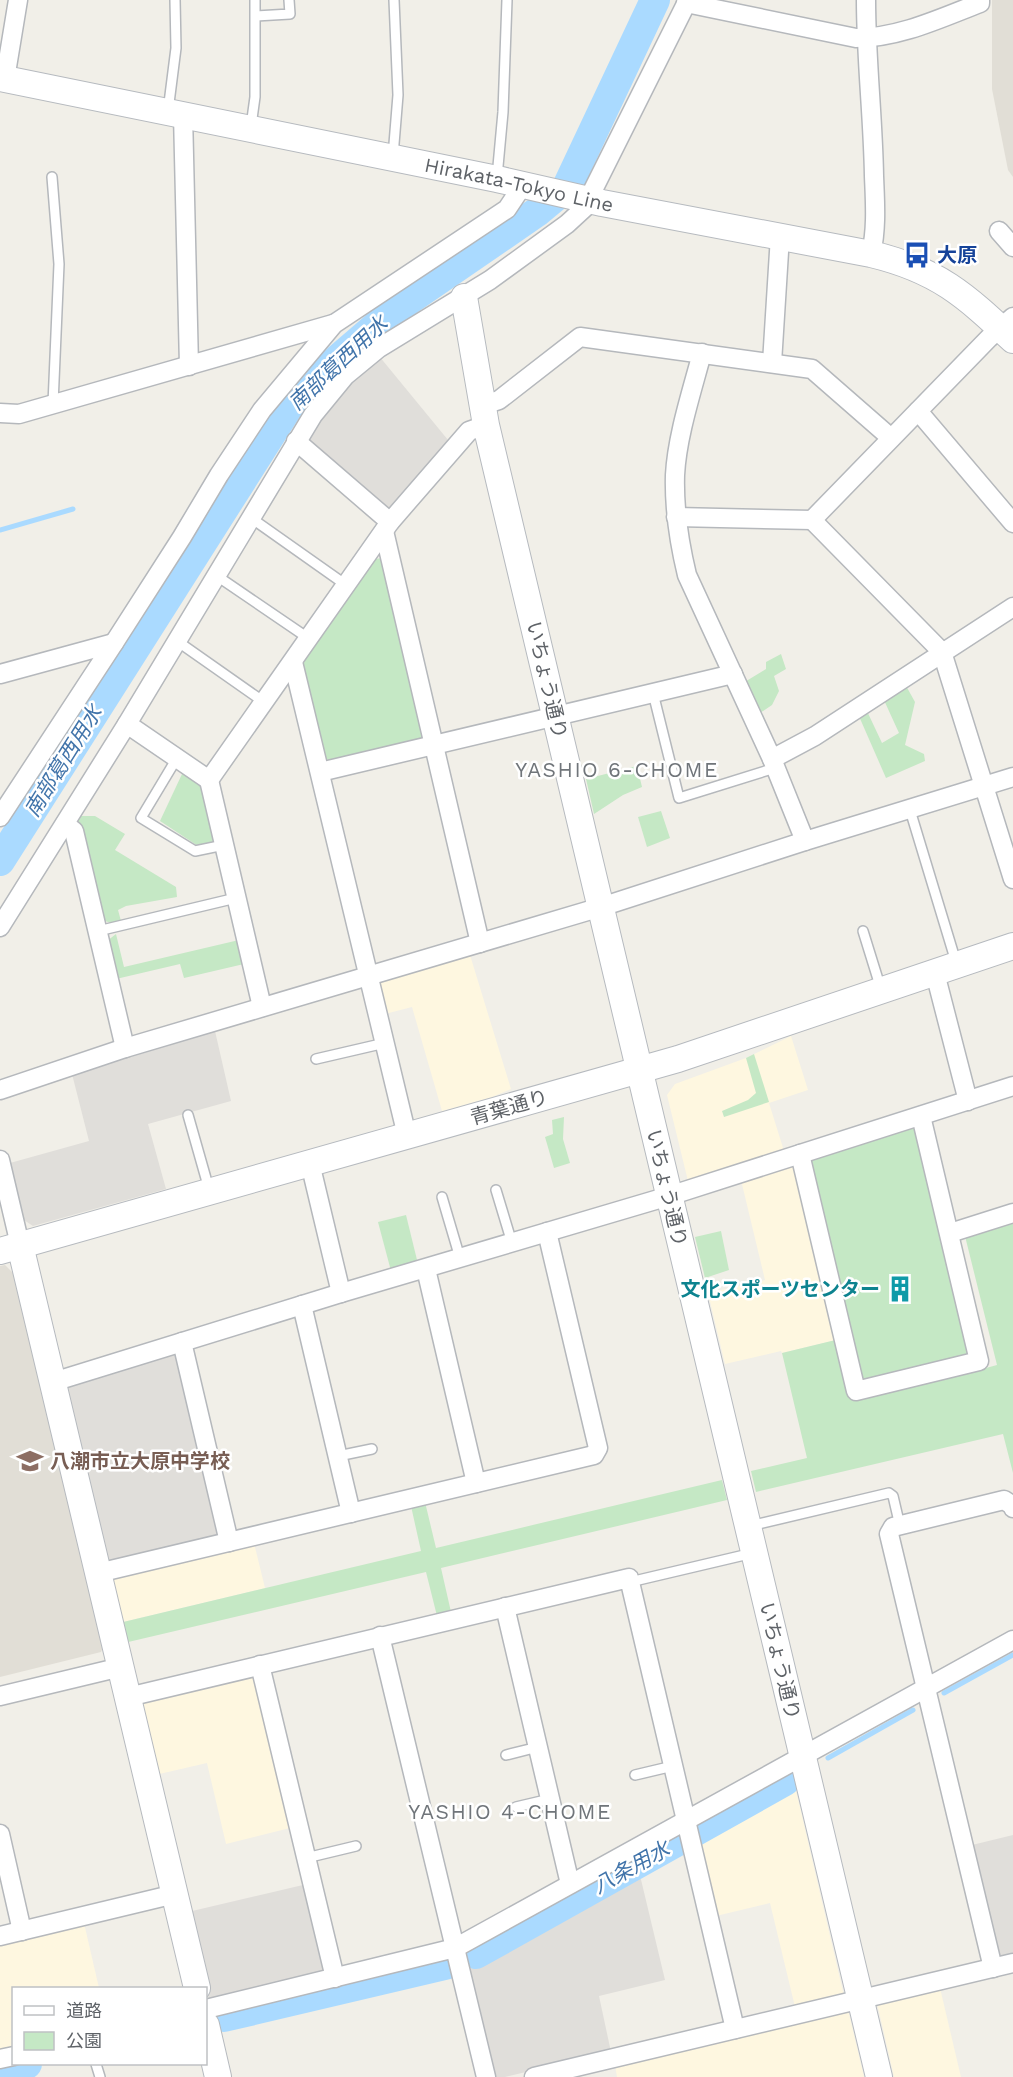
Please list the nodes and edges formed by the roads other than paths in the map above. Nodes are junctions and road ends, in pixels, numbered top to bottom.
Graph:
1 (18, 0) edge
2 (175, 0) edge
3 (255, 0) edge
4 (289, 0) edge
5 (394, 0) edge
6 (507, 0) edge
7 (866, 0) edge
8 (980, 0) edge
9 (687, 1) edge
10 (256, 16) junction
11 (866, 38) junction
12 (2, 78) edge
13 (175, 112) junction
14 (251, 128) junction
15 (393, 158) junction
16 (52, 177) dead end
17 (497, 179) junction
18 (531, 187) junction
19 (586, 199) junction
20 (999, 231) dead end
21 (780, 236) junction
22 (1013, 247) edge
23 (871, 254) junction
24 (464, 297) junction
25 (333, 324) junction
26 (1009, 328) edge
27 (702, 353) junction
28 (771, 363) junction
29 (189, 366) junction
30 (53, 404) junction
31 (918, 411) junction
32 (0, 413) edge
33 (484, 415) junction
34 (891, 438) junction
35 (296, 441) junction
36 (676, 517) junction
37 (251, 518) junction
38 (812, 520) junction
39 (1013, 523) edge
40 (387, 527) junction
41 (217, 576) junction
42 (346, 585) junction
43 (1013, 607) edge
44 (308, 638) junction
45 (177, 641) junction
46 (114, 643) junction
47 (942, 652) junction
48 (293, 662) junction
49 (0, 674) edge
50 (733, 674) junction
51 (654, 693) junction
52 (264, 702) junction
53 (555, 715) junction
54 (127, 724) junction
55 (434, 745) junction
56 (177, 758) junction
57 (774, 764) junction
58 (320, 772) junction
59 (1013, 777) edge
60 (209, 780) junction
61 (984, 787) junction
62 (910, 810) junction
63 (0, 817) edge
64 (65, 824) junction
65 (805, 841) junction
66 (224, 845) junction
67 (1013, 879) edge
68 (236, 898) junction
69 (601, 907) junction
70 (0, 927) edge
71 (863, 931) dead end
72 (98, 932) junction
73 (480, 942) junction
74 (1013, 946) edge
75 (946, 969) junction
76 (369, 976) junction
77 (881, 991) junction
78 (262, 1007) junction
79 (385, 1043) junction
80 (125, 1048) junction
81 (316, 1059) dead end
82 (639, 1070) junction
83 (1012, 1088) edge
84 (0, 1090) edge
85 (968, 1101) junction
86 (188, 1115) dead end
87 (921, 1116) junction
88 (407, 1136) junction
89 (800, 1154) junction
90 (0, 1160) edge
91 (310, 1163) junction
92 (496, 1190) dead end
93 (210, 1191) junction
94 (669, 1196) junction
95 (442, 1197) dead end
96 (1013, 1213) edge
97 (547, 1232) junction
98 (950, 1233) junction
99 (512, 1243) junction
100 (10, 1248) edge
101 (460, 1258) junction
102 (426, 1269) junction
103 (341, 1293) junction
104 (303, 1305) junction
105 (183, 1342) junction
106 (53, 1382) junction
107 (372, 1449) dead end
108 (338, 1456) junction
109 (476, 1483) junction
110 (1013, 1508) edge
111 (351, 1513) junction
112 (748, 1526) junction
113 (900, 1526) junction
114 (229, 1542) junction
115 (755, 1552) junction
116 (98, 1573) junction
117 (630, 1582) junction
118 (506, 1606) junction
119 (380, 1636) junction
120 (1013, 1640) edge
121 (260, 1665) junction
122 (121, 1667) junction
123 (927, 1689) junction
124 (0, 1696) edge
125 (128, 1697) junction
126 (538, 1747) junction
127 (506, 1755) dead end
128 (803, 1757) junction
129 (673, 1766) junction
130 (635, 1775) dead end
131 (550, 1799) junction
132 (516, 1807) dead end
133 (688, 1829) junction
134 (0, 1834) edge
135 (356, 1846) dead end
136 (306, 1858) junction
137 (570, 1884) junction
138 (175, 1893) junction
139 (22, 1930) junction
140 (0, 1936) edge
141 (455, 1948) junction
142 (1013, 1963) edge
143 (993, 1968) junction
144 (335, 1978) junction
145 (197, 1987) edge
146 (860, 2000) junction
147 (207, 2009) edge
148 (207, 2029) edge
149 (735, 2029) junction
150 (218, 2077) edge
151 (486, 2077) edge
152 (534, 2077) edge
153 (879, 2077) edge

1 - 12 street
2 - 13 lane
3 - 10 lane
4 - 10 lane
5 - 15 lane
6 - 17 lane
7 - 11 street
8 - 11 street
9 - 11 street
9 - 19 street
10 - 14 lane
11 - 23 street
12 - 13 street, Hirakata-Tokyo Line
13 - 14 street, Hirakata-Tokyo Line
13 - 29 street
14 - 15 street, Hirakata-Tokyo Line
15 - 17 street, Hirakata-Tokyo Line
16 - 30 lane
17 - 18 street, Hirakata-Tokyo Line
18 - 19 street, Hirakata-Tokyo Line
18 - 25 street
19 - 21 street, Hirakata-Tokyo Line
19 - 24 street
20 - 22 street
21 - 23 street, Hirakata-Tokyo Line
21 - 28 street
23 - 26 street, Hirakata-Tokyo Line
24 - 33 street, いちょう通り
24 - 35 street
25 - 29 street
25 - 46 street
26 - 31 street
27 - 28 street
27 - 33 street
27 - 36 street
28 - 34 street
29 - 30 street
30 - 32 street
31 - 34 street
31 - 39 street
33 - 40 street
33 - 53 street, いちょう通り
34 - 38 street
35 - 37 street
35 - 40 street
36 - 38 street
36 - 50 street
37 - 41 street
37 - 42 lane
38 - 47 street
40 - 42 street
40 - 55 street
41 - 44 lane
41 - 45 street
42 - 44 street
43 - 47 street
44 - 48 street
45 - 52 lane
45 - 54 street
46 - 49 street
46 - 63 street
47 - 57 street
47 - 61 street
48 - 52 street
48 - 58 street
50 - 51 street
50 - 57 street
51 - 53 street
51 - 57 lane
52 - 60 street
53 - 55 street
53 - 69 street, いちょう通り
54 - 56 street
54 - 64 street
55 - 58 street
55 - 73 street
56 - 60 street
56 - 66 lane
57 - 65 street
58 - 76 street
59 - 61 street
60 - 66 street
61 - 62 street
61 - 67 street
62 - 65 street
62 - 75 lane
64 - 70 street
64 - 72 street
65 - 69 street
66 - 68 street
68 - 72 lane
68 - 78 street
69 - 73 street
69 - 82 street, いちょう通り
71 - 77 lane
72 - 80 street
73 - 76 street
74 - 75 street, 青葉通り
75 - 77 street, 青葉通り
75 - 85 street
76 - 78 street
76 - 79 street
77 - 82 street, 青葉通り
78 - 80 street
79 - 81 lane
79 - 88 street
80 - 84 street
82 - 88 street, 青葉通り
82 - 94 street, いちょう通り
83 - 85 street
85 - 87 street
86 - 93 lane
87 - 89 street
87 - 98 street
88 - 91 street, 青葉通り
89 - 94 street
89 - 98 street
90 - 100 street
91 - 93 street, 青葉通り
91 - 103 street
92 - 99 lane
93 - 100 street, 青葉通り
94 - 97 street
94 - 112 street, いちょう通り
95 - 101 lane
96 - 98 street
97 - 99 street
97 - 109 street
99 - 101 street
100 - 106 street
101 - 102 street
102 - 103 street
102 - 109 street
103 - 104 street
104 - 105 street
104 - 108 street
105 - 106 street
105 - 114 street
106 - 116 street
107 - 108 lane
108 - 111 street
109 - 111 street
110 - 113 street
111 - 114 street
112 - 113 lane
112 - 115 street, いちょう通り
113 - 123 street
114 - 116 street
115 - 117 lane
115 - 128 street, いちょう通り
116 - 122 street
117 - 118 street
117 - 129 street
118 - 119 street
118 - 126 street
119 - 121 street
119 - 141 street
120 - 123 street
121 - 125 street
121 - 136 street
122 - 124 street
122 - 125 street
123 - 128 street
123 - 143 street
125 - 138 street
126 - 127 lane
126 - 131 street
128 - 133 street
128 - 146 street, いちょう通り
129 - 130 lane
129 - 133 street
131 - 132 lane
131 - 137 street
133 - 137 street
133 - 149 street
134 - 139 street
135 - 136 lane
136 - 144 street
137 - 141 street
138 - 139 street
138 - 145 street
139 - 140 street
141 - 144 street
141 - 151 street
142 - 143 street
143 - 146 street
144 - 147 street
146 - 149 street
146 - 153 street, いちょう通り
148 - 150 street
149 - 152 street

